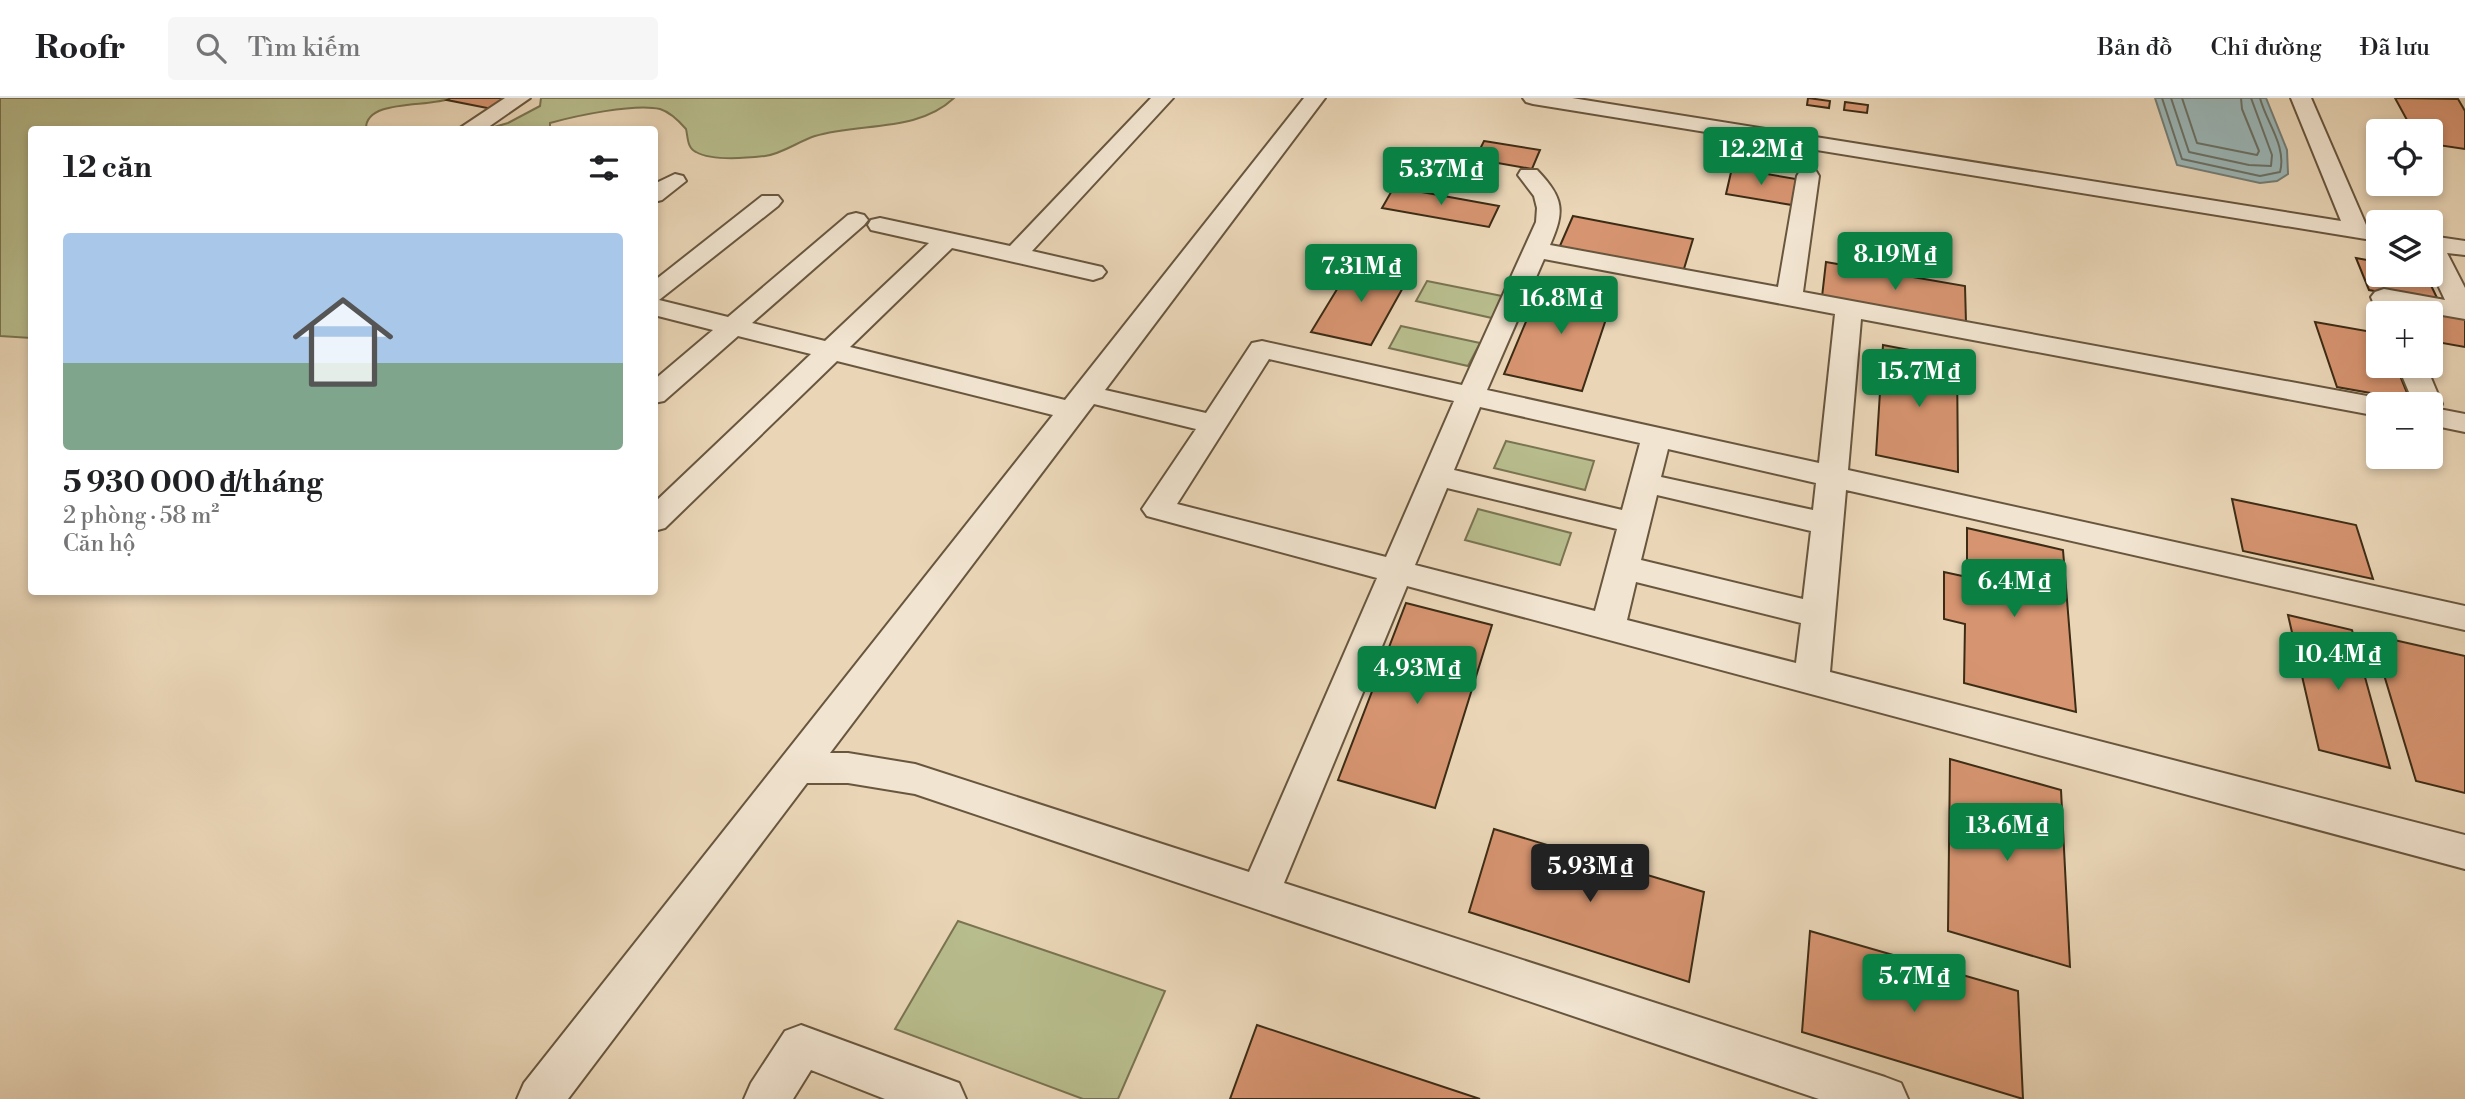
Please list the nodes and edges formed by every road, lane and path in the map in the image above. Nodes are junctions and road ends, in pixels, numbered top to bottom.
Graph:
1 (520, 98) edge
2 (1163, 98) edge
3 (1315, 98) edge
4 (1534, 98) edge
5 (2301, 98) edge
6 (474, 126) edge
7 (1529, 175) dead end
8 (1808, 176) dead end
9 (675, 181) dead end
10 (658, 192) edge
11 (771, 201) dead end
12 (2366, 231) edge
13 (2366, 233) edge
14 (946, 240) junction
15 (2443, 245) edge
16 (2465, 248) edge
17 (1536, 250) junction
18 (1015, 254) junction
19 (2443, 268) edge
20 (1093, 272) dead end
21 (658, 291) edge
22 (1789, 297) junction
23 (2386, 301) edge
24 (2409, 301) edge
25 (2443, 307) edge
26 (658, 308) edge
27 (1849, 308) junction
28 (2464, 310) edge
29 (733, 327) junction
30 (830, 351) junction
31 (658, 392) edge
32 (1471, 395) junction
33 (1079, 402) junction
34 (2366, 405) edge
35 (2443, 416) edge
36 (2465, 423) edge
37 (1213, 424) junction
38 (1656, 437) junction
39 (1438, 476) junction
40 (1831, 476) junction
41 (1644, 483) junction
42 (658, 517) edge
43 (1634, 523) junction
44 (1827, 524) junction
45 (1622, 567) junction
46 (1396, 572) junction
47 (1818, 615) junction
48 (2465, 618) edge
49 (1608, 627) junction
50 (1812, 681) junction
51 (796, 768) junction
52 (2465, 852) edge
53 (1260, 893) junction
54 (540, 1099) edge
55 (767, 1099) edge
56 (943, 1099) edge
57 (1885, 1099) edge

1 - 6 lane
2 - 18 lane
3 - 33 lane
4 - 13 lane
5 - 12 lane
7 - 17 lane
8 - 22 lane
9 - 10 lane
11 - 21 lane
14 - 18 lane
14 - 29 lane
14 - 30 lane
15 - 16 lane
17 - 22 lane
17 - 32 lane
18 - 20 lane
19 - 28 lane
22 - 27 lane
23 - 24 lane
25 - 28 lane
26 - 29 lane
27 - 34 lane
27 - 40 lane
29 - 30 lane
29 - 31 lane
30 - 33 lane
30 - 42 lane
32 - 37 lane
32 - 38 lane
32 - 39 lane
33 - 37 lane
33 - 51 lane
35 - 36 lane
37 - 46 lane
38 - 40 lane
38 - 41 lane
39 - 43 lane
39 - 46 lane
40 - 44 lane
40 - 48 lane
41 - 43 lane
41 - 44 lane
43 - 45 lane
44 - 47 lane
45 - 47 lane
45 - 49 lane
46 - 49 lane
46 - 53 lane
47 - 50 lane
49 - 50 lane
50 - 52 lane
51 - 53 lane
51 - 54 lane
53 - 57 lane
55 - 56 lane

